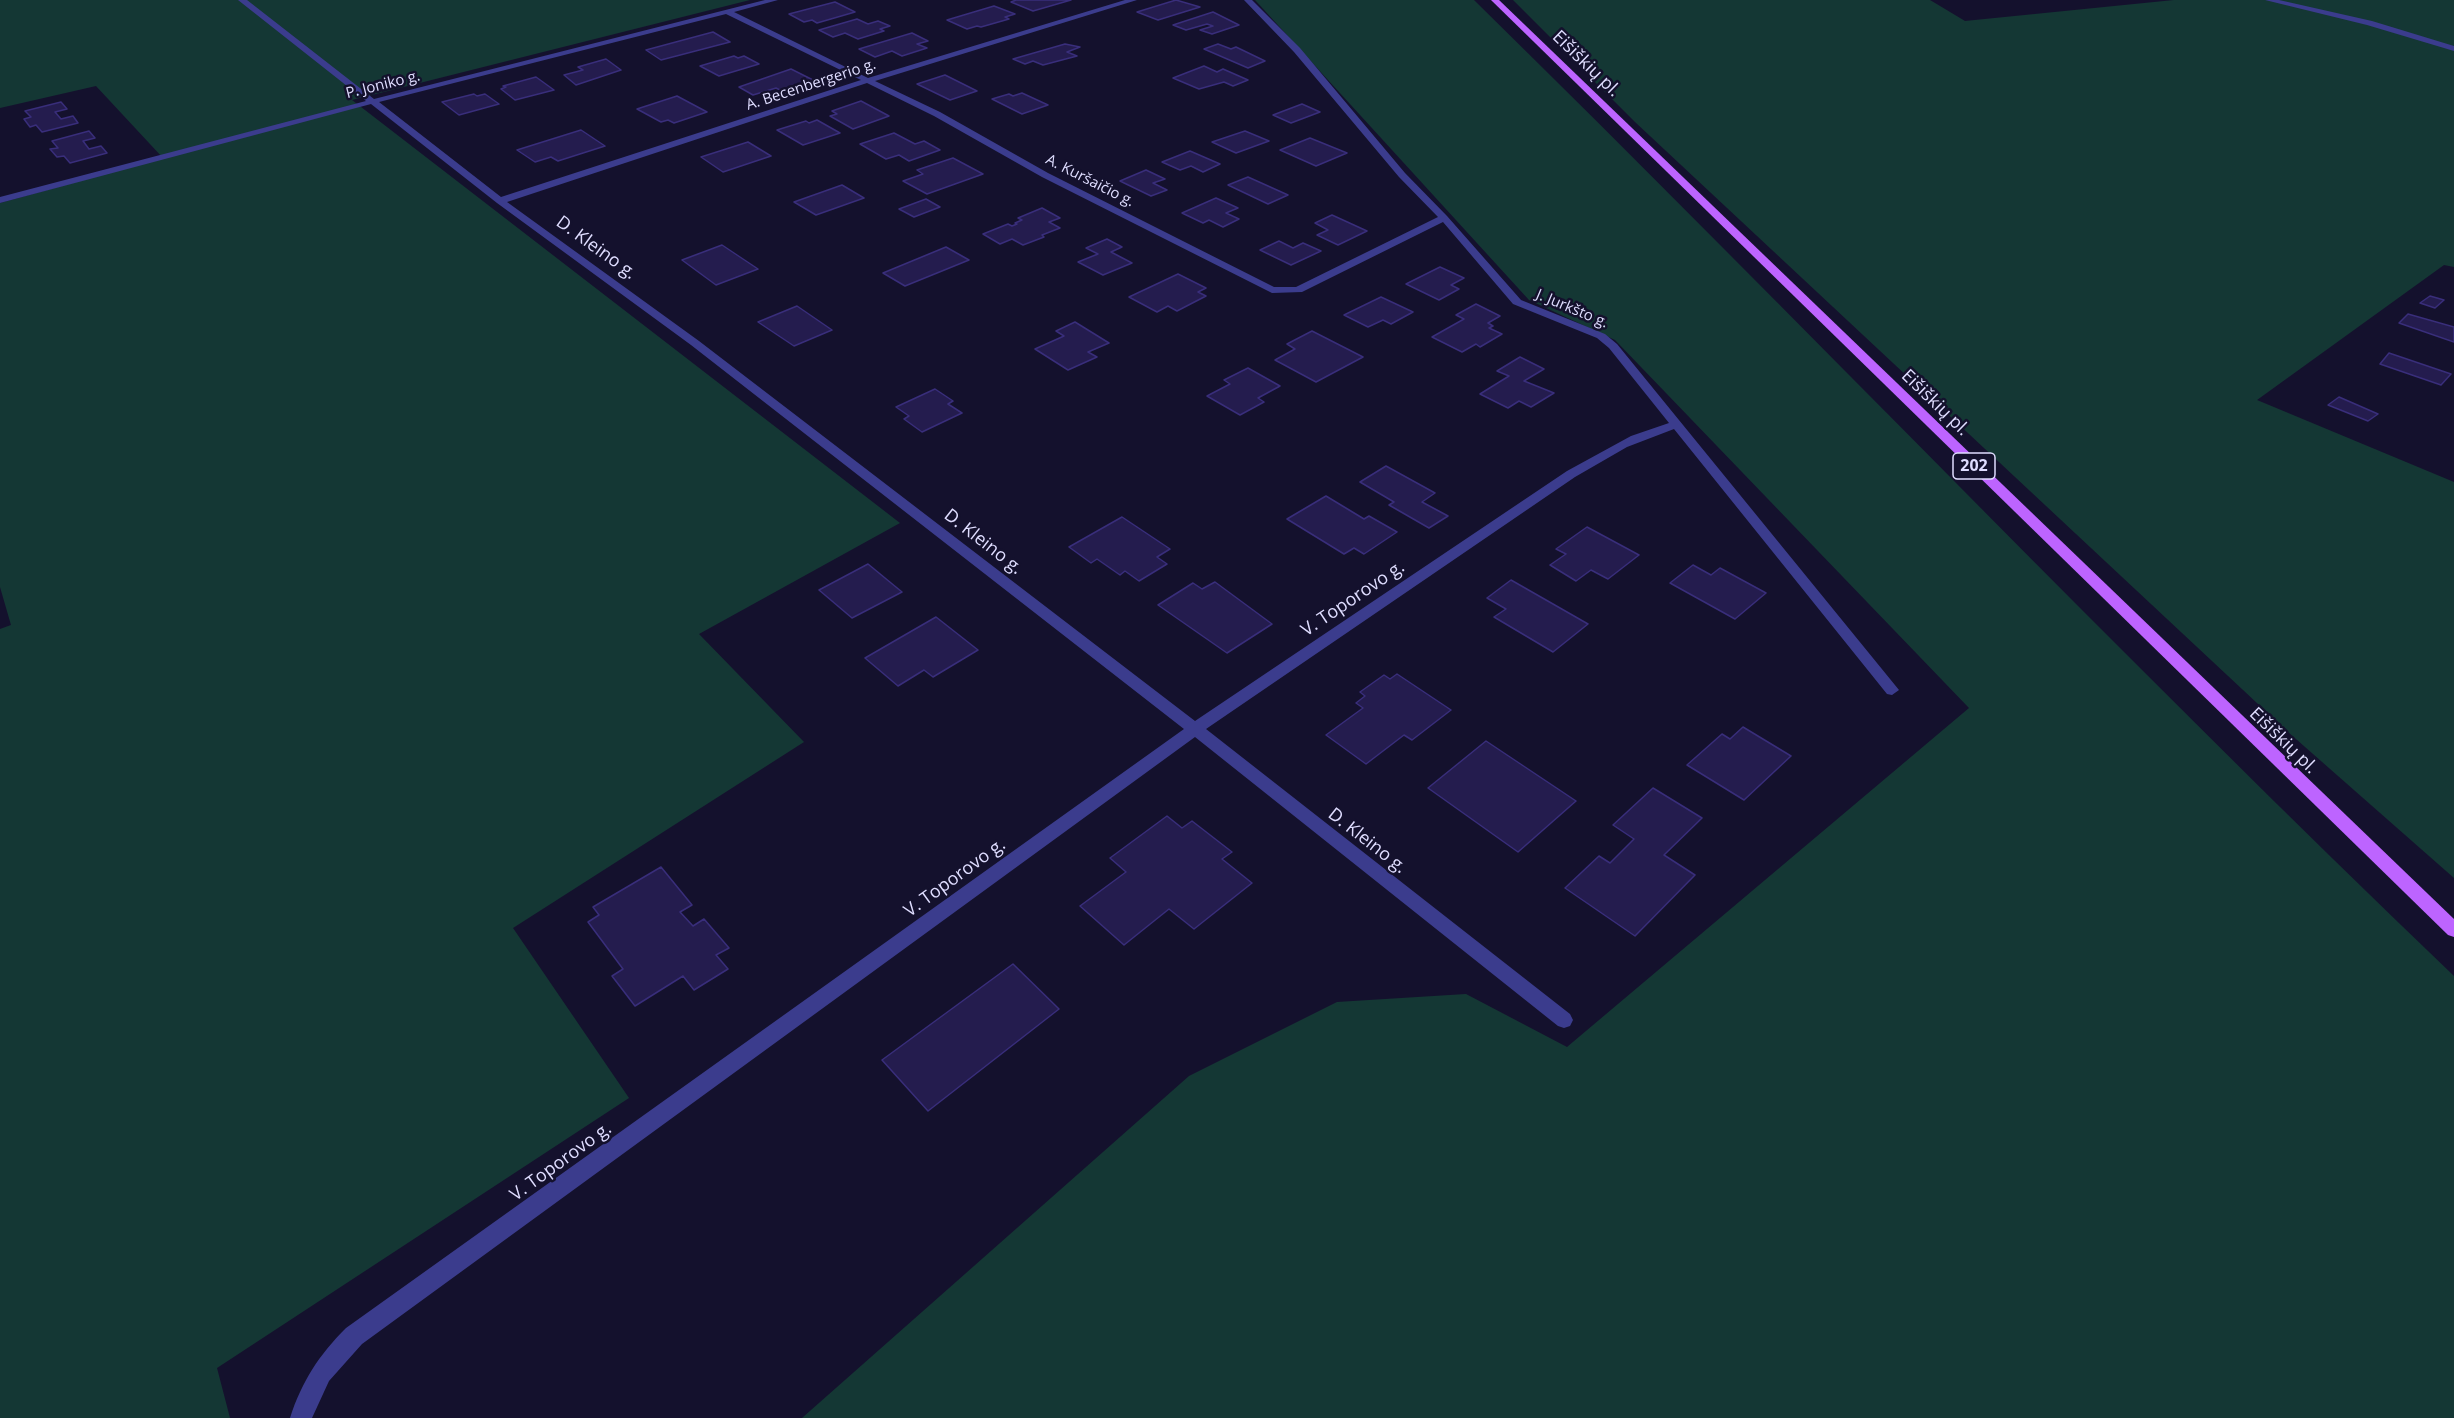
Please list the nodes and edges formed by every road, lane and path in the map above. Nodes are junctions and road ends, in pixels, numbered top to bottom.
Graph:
1 (242, 0) edge
2 (774, 0) edge
3 (1133, 0) edge
4 (1248, 0) edge
5 (1495, 0) edge
6 (2269, 0) edge
7 (727, 12) junction
8 (2454, 49) edge
9 (869, 80) junction
10 (374, 101) junction
11 (0, 200) edge
12 (500, 201) junction
13 (1444, 218) junction
14 (1678, 424) junction
15 (1892, 690) dead end
16 (1195, 729) junction
17 (2454, 930) edge
18 (1564, 1020) dead end
19 (302, 1418) edge

1 - 10 street, D. Kleino g.
2 - 7 street, P. Joniko g.
3 - 9 street, A. Becenbergerio g.
4 - 13 street, J. Jurkšto g.
5 - 17 main road, Eišiškių pl. / 202
6 - 8 street
7 - 9 street, A. Kuršaičio g.
7 - 10 street, P. Joniko g.
9 - 12 street, A. Becenbergerio g.
9 - 13 street, A. Kuršaičio g.
10 - 11 street, P. Joniko g.
10 - 12 street, D. Kleino g.
12 - 16 street, D. Kleino g.
13 - 14 street, J. Jurkšto g.
14 - 15 street, J. Jurkšto g.
14 - 16 street, V. Toporovo g.
16 - 18 street, D. Kleino g.
16 - 19 street, V. Toporovo g.

